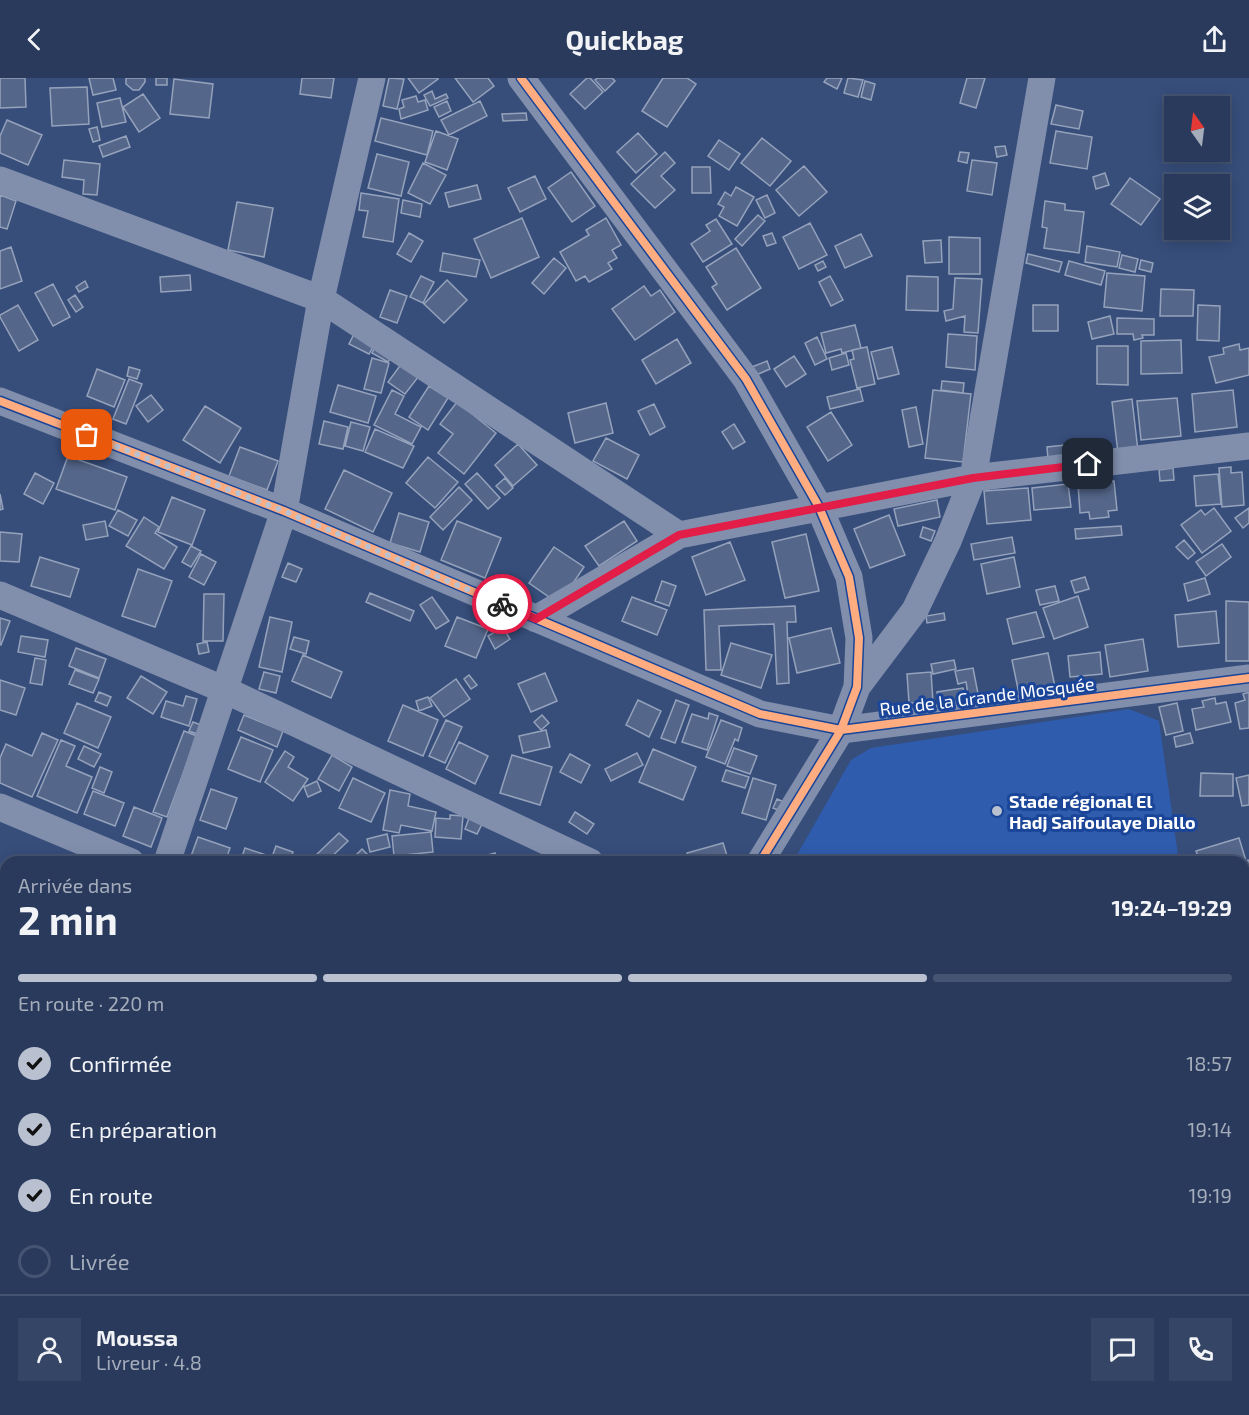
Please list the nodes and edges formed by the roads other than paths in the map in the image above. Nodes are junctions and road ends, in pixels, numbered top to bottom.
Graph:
1 (372, 78) edge
2 (521, 78) edge
3 (1042, 78) edge
4 (0, 180) edge
5 (321, 299) junction
6 (0, 402) edge
7 (1249, 446) edge
8 (973, 478) junction
9 (819, 507) junction
10 (284, 511) junction
11 (679, 535) junction
12 (0, 595) edge
13 (536, 619) junction
14 (1249, 678) edge
15 (857, 687) junction
16 (225, 690) junction
17 (841, 730) junction
18 (0, 807) edge
19 (117, 856) edge
20 (168, 856) edge
21 (577, 856) edge
22 (764, 856) edge

1 - 5 street
2 - 9 street
3 - 8 street
4 - 5 street
5 - 10 street
5 - 11 street
6 - 10 street, Rue de la Grande Mosquée
7 - 8 street
8 - 9 street
8 - 15 street
9 - 11 street
9 - 15 street
10 - 13 street, Rue de la Grande Mosquée
10 - 16 street
11 - 13 street
12 - 16 street
13 - 17 street, Rue de la Grande Mosquée
14 - 17 street, Rue de la Grande Mosquée
15 - 17 street
16 - 20 street
16 - 21 street
17 - 22 street
18 - 19 street

